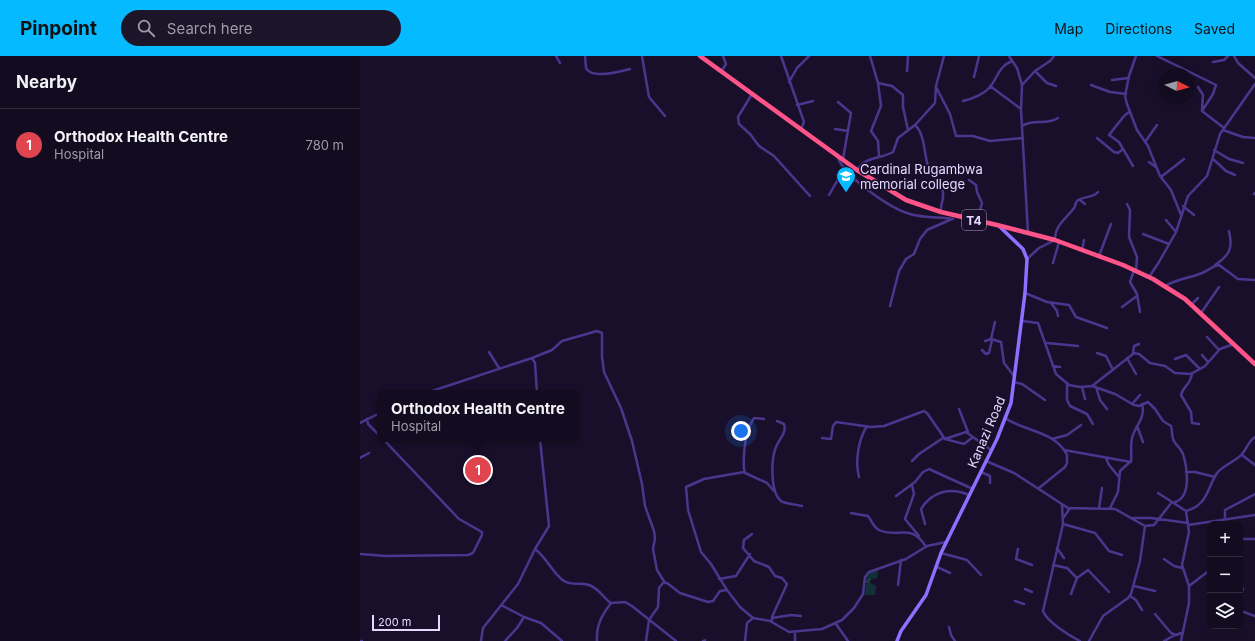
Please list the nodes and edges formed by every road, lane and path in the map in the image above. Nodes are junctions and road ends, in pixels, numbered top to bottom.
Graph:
1 (556, 56) edge
2 (585, 56) edge
3 (642, 56) edge
4 (700, 56) edge
5 (723, 56) edge
6 (781, 56) edge
7 (809, 56) edge
8 (870, 56) edge
9 (908, 56) edge
10 (944, 56) edge
11 (979, 56) edge
12 (1009, 56) edge
13 (1054, 56) edge
14 (1136, 56) edge
15 (1157, 56) edge
16 (1228, 56) edge
17 (1234, 57) edge
18 (1012, 61) junction
19 (1213, 62) dead end
20 (560, 63) dead end
21 (630, 69) dead end
22 (908, 71) dead end
23 (1035, 71) junction
24 (721, 72) junction
25 (974, 78) dead end
26 (1129, 78) junction
27 (1255, 78) edge
28 (1112, 80) dead end
29 (789, 82) junction
30 (878, 83) junction
31 (1255, 84) edge
32 (1022, 85) junction
33 (1091, 85) dead end
34 (936, 86) junction
35 (990, 86) junction
36 (1056, 86) dead end
37 (1198, 87) dead end
38 (752, 94) junction
39 (1126, 94) junction
40 (813, 101) dead end
41 (963, 101) dead end
42 (838, 102) dead end
43 (797, 105) junction
44 (1021, 109) junction
45 (1130, 111) junction
46 (1202, 111) junction
47 (666, 116) dead end
48 (1058, 118) dead end
49 (915, 125) junction
50 (1022, 126) junction
51 (1157, 126) dead end
52 (800, 129) junction
53 (835, 129) dead end
54 (1224, 129) junction
55 (908, 130) junction
56 (848, 131) junction
57 (1023, 138) junction
58 (1097, 138) dead end
59 (1255, 138) edge
60 (1144, 142) junction
61 (1123, 149) junction
62 (1214, 150) junction
63 (837, 156) junction
64 (879, 156) junction
65 (1184, 159) dead end
66 (1213, 159) junction
67 (843, 160) junction
68 (1150, 162) dead end
69 (1243, 163) dead end
70 (1133, 166) dead end
71 (1157, 168) junction
72 (844, 169) junction
73 (857, 170) junction
74 (1235, 175) dead end
75 (1161, 177) junction
76 (969, 180) dead end
77 (1098, 192) dead end
78 (829, 195) dead end
79 (810, 196) dead end
80 (1079, 200) junction
81 (1085, 204) dead end
82 (1127, 204) dead end
83 (1183, 206) junction
84 (941, 212) junction
85 (1194, 215) dead end
86 (1181, 216) junction
87 (955, 217) junction
88 (1166, 220) dead end
89 (980, 221) junction
90 (1111, 224) dead end
91 (997, 225) junction
92 (1229, 231) dead end
93 (1028, 232) junction
94 (1176, 232) junction
95 (1143, 234) dead end
96 (1084, 240) dead end
97 (1057, 241) junction
98 (1170, 244) junction
99 (1082, 251) junction
100 (1099, 256) junction
101 (1027, 259) junction
102 (1053, 263) dead end
103 (1215, 265) junction
104 (1135, 271) junction
105 (1148, 277) junction
106 (1255, 280) edge
107 (1165, 286) junction
108 (1219, 288) dead end
109 (1025, 293) junction
110 (1137, 296) junction
111 (1198, 298) dead end
112 (1051, 303) junction
113 (1192, 305) junction
114 (890, 306) dead end
115 (1122, 308) dead end
116 (1140, 312) dead end
117 (1201, 313) junction
118 (1058, 316) dead end
119 (1020, 321) junction
120 (995, 322) dead end
121 (1107, 328) dead end
122 (1207, 337) dead end
123 (991, 340) junction
124 (985, 341) dead end
125 (1046, 343) junction
126 (1139, 344) dead end
127 (1234, 344) junction
128 (1078, 346) dead end
129 (982, 350) dead end
130 (1219, 350) junction
131 (489, 352) dead end
132 (1097, 353) dead end
133 (1133, 353) junction
134 (1202, 355) dead end
135 (532, 358) junction
136 (1127, 358) junction
137 (1175, 359) dead end
138 (1208, 362) junction
139 (1255, 364) edge
140 (1053, 366) junction
141 (1060, 367) dead end
142 (499, 368) junction
143 (1113, 370) junction
144 (1200, 370) junction
145 (1192, 373) junction
146 (1136, 374) dead end
147 (1014, 376) junction
148 (1014, 382) junction
149 (1067, 384) junction
150 (1082, 387) junction
151 (1094, 387) junction
152 (435, 390) edge
153 (537, 390) edge
154 (1140, 395) dead end
155 (1085, 399) dead end
156 (1045, 400) dead end
157 (1132, 404) junction
158 (1142, 404) junction
159 (959, 409) dead end
160 (1107, 409) dead end
161 (377, 414) edge
162 (1005, 418) junction
163 (367, 419) junction
164 (764, 419) dead end
165 (777, 421) dead end
166 (360, 423) edge
167 (1081, 424) dead end
168 (1093, 424) dead end
169 (1199, 424) dead end
170 (867, 426) junction
171 (1137, 426) junction
172 (377, 433) edge
173 (968, 433) junction
174 (973, 437) junction
175 (1255, 437) edge
176 (822, 438) dead end
177 (944, 438) junction
178 (1052, 439) junction
179 (387, 442) edge
180 (540, 442) edge
181 (1143, 442) dead end
182 (991, 450) junction
183 (1064, 450) junction
184 (369, 453) dead end
185 (1242, 455) junction
186 (360, 458) edge
187 (1106, 458) junction
188 (986, 460) junction
189 (912, 461) dead end
190 (1131, 462) junction
191 (1255, 465) edge
192 (980, 471) junction
193 (744, 472) junction
194 (1186, 472) junction
195 (858, 477) dead end
196 (1119, 477) junction
197 (1215, 477) junction
198 (990, 483) dead end
199 (912, 485) junction
200 (1039, 488) junction
201 (1102, 488) dead end
202 (973, 489) junction
203 (775, 492) junction
204 (1158, 493) dead end
205 (1255, 494) edge
206 (969, 495) junction
207 (896, 496) dead end
208 (1173, 502) junction
209 (1062, 505) junction
210 (802, 506) dead end
211 (1070, 508) junction
212 (1099, 508) junction
213 (1110, 508) junction
214 (1186, 511) junction
215 (851, 513) dead end
216 (1255, 515) edge
217 (1131, 518) junction
218 (1225, 518) junction
219 (1063, 520) junction
220 (1159, 520) junction
221 (1224, 521) edge
222 (925, 524) dead end
223 (1063, 524) junction
224 (1188, 524) junction
225 (1145, 526) junction
226 (752, 534) dead end
227 (919, 537) junction
228 (1243, 538) edge
229 (1255, 539) edge
230 (947, 542) junction
231 (926, 547) junction
232 (1056, 548) junction
233 (535, 549) junction
234 (1018, 549) dead end
235 (941, 553) junction
236 (360, 554) edge
237 (750, 554) junction
238 (1122, 555) dead end
239 (1064, 558) dead end
240 (1164, 559) dead end
241 (901, 560) junction
242 (1032, 565) dead end
243 (1054, 565) junction
244 (937, 567) junction
245 (1182, 568) junction
246 (950, 572) dead end
247 (1207, 572) edge
248 (982, 575) dead end
249 (1077, 578) junction
250 (720, 579) junction
251 (665, 583) junction
252 (898, 585) dead end
253 (1134, 586) junction
254 (1189, 586) junction
255 (1025, 589) dead end
256 (727, 590) junction
257 (1155, 591) dead end
258 (1032, 592) dead end
259 (1109, 592) dead end
260 (1071, 594) dead end
261 (1130, 596) junction
262 (1015, 602) dead end
263 (611, 603) junction
264 (1024, 604) dead end
265 (501, 605) junction
266 (1142, 610) dead end
267 (1244, 612) dead end
268 (1155, 614) dead end
269 (801, 616) dead end
270 (1255, 616) edge
271 (524, 617) junction
272 (754, 618) junction
273 (772, 618) junction
274 (649, 620) junction
275 (772, 622) junction
276 (836, 624) junction
277 (949, 627) dead end
278 (795, 632) junction
279 (1182, 633) junction
280 (1175, 635) junction
281 (481, 641) edge
282 (505, 641) edge
283 (562, 641) edge
284 (597, 641) edge
285 (646, 641) edge
286 (676, 641) edge
287 (745, 641) edge
288 (795, 641) edge
289 (848, 641) edge
290 (897, 641) edge
291 (955, 641) edge
292 (1080, 641) edge
293 (1089, 641) edge
294 (1164, 641) edge
295 (1181, 641) edge

1 - 20 street
2 - 21 street
3 - 47 street
4 - 24 highway, T4
5 - 24 street
6 - 29 street
7 - 29 street
8 - 30 street
9 - 22 street
10 - 34 street
11 - 25 street
12 - 18 street
13 - 23 street
14 - 26 street
15 - 46 street
16 - 17 street
16 - 19 street
17 - 27 street
18 - 32 street
18 - 35 street
23 - 32 street
23 - 36 street
24 - 38 highway, T4
26 - 28 street
26 - 39 street
29 - 43 street
30 - 55 street
30 - 64 street
31 - 54 street
32 - 44 street
33 - 39 street
34 - 49 street
34 - 57 street
35 - 41 street
35 - 44 street
37 - 46 street
38 - 52 highway, T4
38 - 79 street
39 - 45 street
40 - 43 street
42 - 56 street
43 - 52 street
44 - 50 street
45 - 60 street
45 - 61 street
46 - 54 street
48 - 50 street
49 - 55 street
49 - 84 street
50 - 57 street
51 - 60 street
52 - 63 highway, T4
53 - 56 street
54 - 59 street
54 - 62 street
55 - 64 street
56 - 67 street
57 - 93 street
58 - 61 street
60 - 71 street
61 - 70 street
62 - 66 street
62 - 69 street
63 - 67 highway, T4
63 - 72 street
64 - 73 street
65 - 75 street
66 - 74 street
66 - 83 street
67 - 73 highway, T4
68 - 71 street
71 - 75 street
72 - 78 street
72 - 87 street
73 - 84 highway, T4
75 - 86 street
76 - 89 street
77 - 80 street
80 - 81 street
80 - 97 street
82 - 104 street
83 - 85 street
83 - 86 street
84 - 87 highway, T4
86 - 94 street
87 - 89 highway, T4
87 - 114 street
88 - 94 street
89 - 91 highway, T4
90 - 100 street
91 - 93 highway, T4
91 - 101 main road
92 - 103 street
93 - 97 highway, T4
94 - 98 street
95 - 98 street
96 - 99 street
97 - 99 highway, T4
97 - 101 street
97 - 102 street
98 - 105 street
99 - 100 highway, T4
100 - 104 highway, T4
101 - 109 main road, Kanazi Road
103 - 106 street
103 - 107 street
104 - 105 highway, T4
104 - 110 street
105 - 107 highway, T4
107 - 113 highway, T4
108 - 117 street
109 - 112 street
109 - 119 main road, Kanazi Road
110 - 115 street
110 - 116 street
111 - 113 street
112 - 118 street
112 - 121 street
113 - 117 highway, T4
117 - 127 highway, T4
119 - 125 street
119 - 147 main road, Kanazi Road
120 - 123 street
122 - 130 street
123 - 124 street
123 - 129 street
123 - 147 street
125 - 128 street
125 - 140 street
126 - 133 street
127 - 130 street
127 - 139 highway, T4
130 - 138 street
131 - 142 street
132 - 143 street
133 - 136 street
133 - 145 street
134 - 138 street
135 - 142 street
135 - 153 street
135 - 251 street
136 - 143 street
136 - 146 street
137 - 144 street
138 - 144 street
140 - 141 street
140 - 149 street
142 - 152 street
143 - 151 street
144 - 145 street
145 - 169 street
147 - 148 main road, Kanazi Road
148 - 156 street
148 - 162 main road, Kanazi Road
149 - 150 street
149 - 168 street
150 - 151 street
150 - 155 street
151 - 157 street
151 - 160 street
154 - 157 street
157 - 158 street
158 - 171 street
158 - 194 street
159 - 173 street
161 - 163 street
162 - 178 street
162 - 182 main road, Kanazi Road
163 - 166 street
163 - 172 street
164 - 193 street
165 - 203 street
167 - 178 street
170 - 176 street
170 - 177 street
170 - 195 street
171 - 181 street
171 - 190 street
173 - 174 street
173 - 177 street
174 - 177 street
174 - 182 street
175 - 185 street
177 - 189 street
178 - 183 street
179 - 236 street
180 - 233 street
182 - 188 main road, Kanazi Road
183 - 187 street
183 - 200 street
184 - 186 street
185 - 191 street
185 - 197 street
187 - 190 street
187 - 196 street
188 - 192 main road, Kanazi Road
188 - 200 street
190 - 196 street
192 - 198 street
192 - 202 main road, Kanazi Road
193 - 203 street
193 - 250 street
194 - 197 street
194 - 208 street
196 - 213 street
197 - 214 street
199 - 202 street
199 - 207 street
199 - 227 street
200 - 209 street
201 - 212 street
202 - 206 main road, Kanazi Road
203 - 210 street
204 - 208 street
205 - 218 street
206 - 222 street
206 - 230 main road, Kanazi Road
208 - 214 street
208 - 220 street
209 - 211 street
209 - 219 street
211 - 212 street
211 - 219 street
212 - 213 street
213 - 217 street
214 - 224 street
215 - 227 street
216 - 218 street
217 - 220 street
217 - 225 street
218 - 221 street
218 - 224 street
219 - 223 street
220 - 224 street
220 - 225 street
223 - 232 street
223 - 238 street
224 - 245 street
225 - 253 street
226 - 237 street
227 - 231 street
228 - 229 street
230 - 231 street
230 - 235 main road, Kanazi Road
231 - 241 street
232 - 239 street
232 - 243 street
233 - 263 street
233 - 265 street
234 - 242 street
235 - 244 main road, Kanazi Road
235 - 248 street
237 - 250 street
237 - 273 street
240 - 245 street
241 - 252 street
241 - 276 street
243 - 249 street
243 - 292 street
244 - 246 street
244 - 290 main road, Kanazi Road
245 - 254 street
247 - 254 street
249 - 259 street
249 - 260 street
250 - 256 street
251 - 256 street
251 - 274 street
253 - 257 street
253 - 261 street
254 - 279 street
255 - 258 street
256 - 272 street
261 - 266 street
261 - 293 street
262 - 264 street
263 - 274 street
263 - 284 street
265 - 271 street
265 - 281 street
267 - 270 street
268 - 280 street
269 - 273 street
271 - 282 street
271 - 283 street
272 - 275 street
272 - 287 street
273 - 275 street
274 - 285 street
274 - 286 street
275 - 278 street
276 - 278 street
276 - 289 street
277 - 291 street
278 - 288 street
279 - 280 street
279 - 295 street
280 - 294 street

